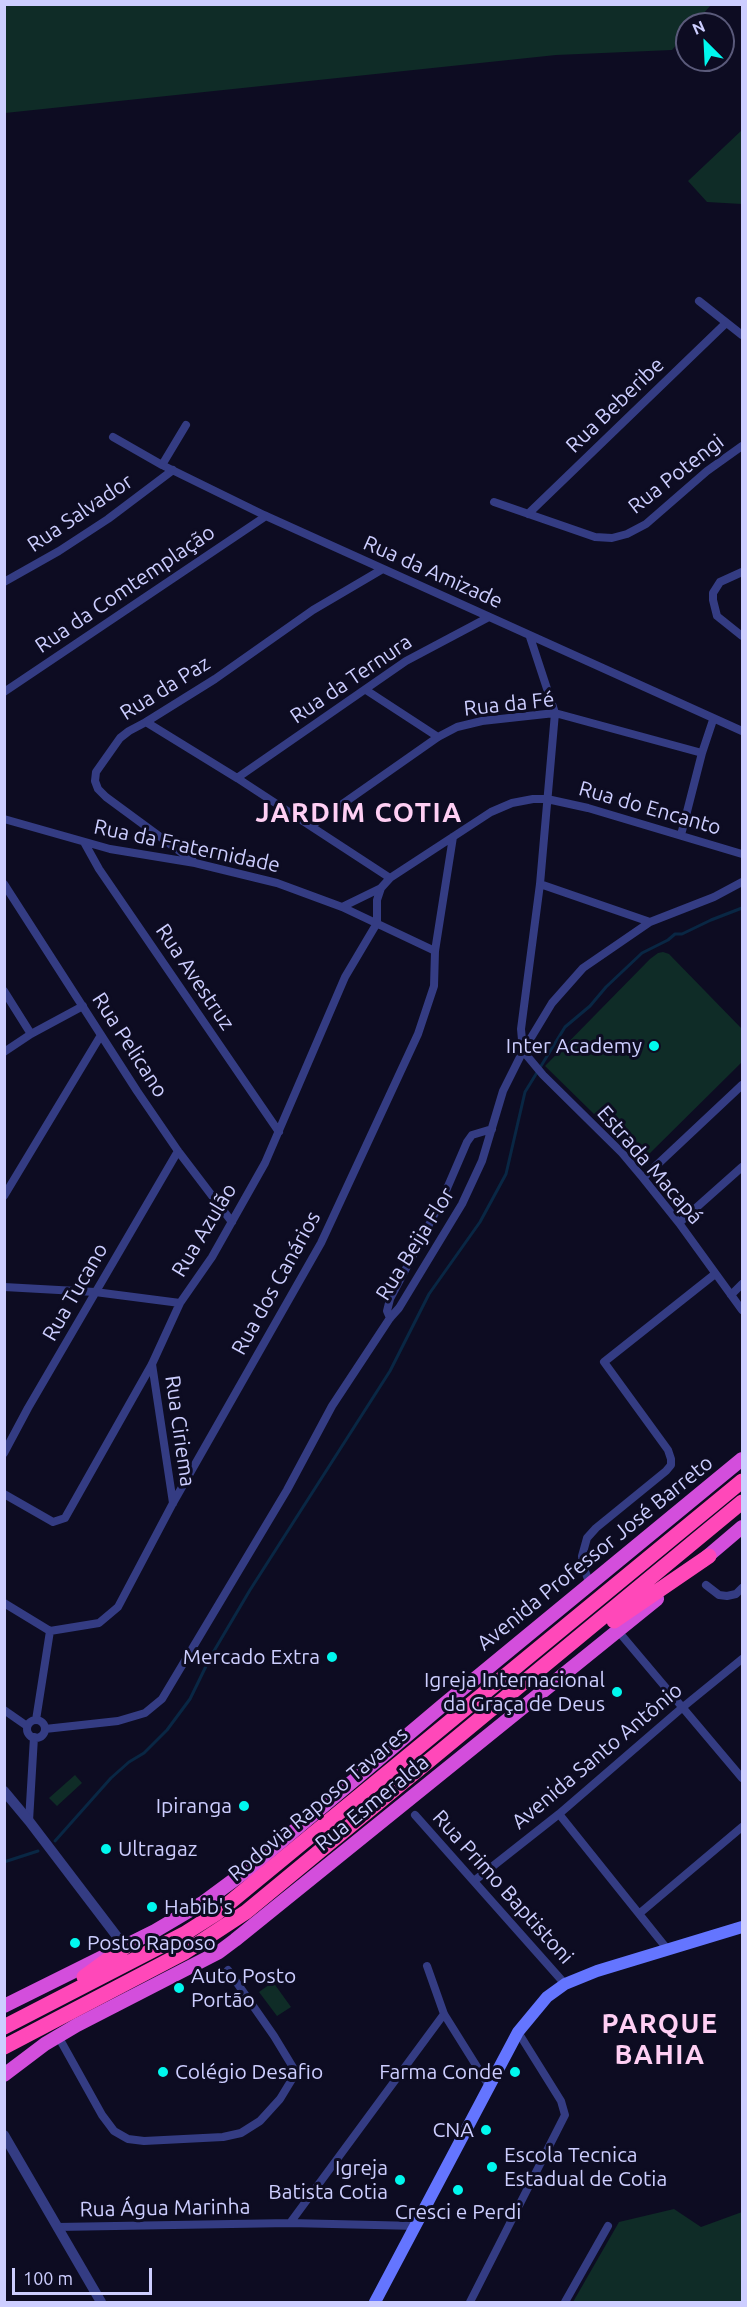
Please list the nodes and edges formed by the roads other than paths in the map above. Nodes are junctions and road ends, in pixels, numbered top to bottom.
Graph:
1 (699, 301) dead end
2 (726, 322) junction
3 (742, 335) edge
4 (186, 426) dead end
5 (113, 437) dead end
6 (742, 446) edge
7 (162, 465) junction
8 (173, 471) junction
9 (494, 502) dead end
10 (528, 514) junction
11 (266, 516) junction
12 (381, 570) junction
13 (742, 572) edge
14 (4, 582) edge
15 (489, 617) junction
16 (742, 636) edge
17 (530, 637) junction
18 (366, 690) junction
19 (4, 692) edge
20 (555, 713) junction
21 (713, 720) junction
22 (146, 722) junction
23 (742, 731) edge
24 (438, 737) junction
25 (702, 753) junction
26 (237, 778) junction
27 (548, 799) junction
28 (4, 819) edge
29 (311, 826) junction
30 (681, 835) junction
31 (453, 837) junction
32 (84, 842) junction
33 (110, 849) junction
34 (742, 854) edge
35 (195, 863) junction
36 (99, 868) junction
37 (390, 878) junction
38 (742, 882) edge
39 (4, 884) edge
40 (540, 884) junction
41 (381, 888) junction
42 (342, 907) junction
43 (650, 922) junction
44 (377, 923) junction
45 (435, 951) junction
46 (4, 991) edge
47 (83, 1006) junction
48 (31, 1034) junction
49 (101, 1035) junction
50 (523, 1051) junction
51 (4, 1052) edge
52 (742, 1085) edge
53 (492, 1129) junction
54 (279, 1132) junction
55 (178, 1151) junction
56 (742, 1167) edge
57 (643, 1178) junction
58 (4, 1196) edge
59 (232, 1222) junction
60 (679, 1223) junction
61 (715, 1274) junction
62 (742, 1284) edge
63 (4, 1287) edge
64 (95, 1292) junction
65 (731, 1295) junction
66 (180, 1303) junction
67 (742, 1310) edge
68 (390, 1317) junction
69 (152, 1364) junction
70 (4, 1453) edge
71 (742, 1460) edge
72 (742, 1481) edge
73 (4, 1494) edge
74 (742, 1502) edge
75 (173, 1503) junction
76 (742, 1527) edge
77 (709, 1556) junction
78 (590, 1585) junction
79 (706, 1585) dead end
80 (742, 1588) edge
81 (4, 1603) edge
82 (50, 1631) junction
83 (618, 1631) junction
84 (565, 1650) junction
85 (742, 1659) edge
86 (683, 1707) junction
87 (4, 1710) edge
88 (36, 1720) junction
89 (27, 1726) junction
90 (45, 1729) junction
91 (34, 1737) junction
92 (742, 1778) edge
93 (4, 1791) edge
94 (559, 1814) junction
95 (415, 1815) dead end
96 (29, 1821) junction
97 (742, 1827) edge
98 (474, 1881) junction
99 (640, 1913) junction
100 (742, 1927) edge
101 (125, 1947) junction
102 (668, 1950) junction
103 (427, 1966) dead end
104 (228, 1970) dead end
105 (565, 1984) junction
106 (4, 2006) edge
107 (444, 2014) junction
108 (4, 2021) edge
109 (4, 2027) edge
110 (518, 2032) junction
111 (58, 2036) junction
112 (4, 2047) edge
113 (4, 2075) edge
114 (489, 2086) junction
115 (4, 2135) edge
116 (290, 2223) junction
117 (417, 2226) junction
118 (608, 2226) dead end
119 (57, 2227) junction
120 (101, 2302) edge
121 (375, 2302) edge
122 (470, 2302) edge
123 (565, 2302) edge

1 - 2 street
2 - 3 street
2 - 10 street, Rua Beberibe
4 - 7 street
5 - 7 street, Rua da Amizade
6 - 10 street, Rua Potengi
7 - 8 street, Rua da Amizade
8 - 11 street, Rua da Amizade
8 - 14 street, Rua Salvador
9 - 10 street, Rua Potengi
11 - 12 street, Rua da Amizade
11 - 19 street, Rua da Comtemplação
12 - 15 street, Rua da Amizade
12 - 22 street, Rua da Paz
13 - 16 street
15 - 17 street, Rua da Amizade
15 - 18 street, Rua da Ternura
17 - 20 street, Rua Beija Flor
17 - 21 street, Rua da Amizade
18 - 24 street
18 - 26 street, Rua da Ternura
20 - 24 street, Rua da Fé
20 - 25 street, Rua da Fé
20 - 27 street, Rua Beija Flor
21 - 23 street, Rua da Amizade
21 - 25 street
22 - 26 street
22 - 35 street, Rua da Paz
24 - 29 street, Rua da Fé
25 - 30 street
26 - 29 street
27 - 30 street, Rua do Encanto
27 - 31 street
27 - 40 street, Rua Beija Flor
28 - 32 street, Rua da Fraternidade
29 - 37 street
30 - 34 street, Rua do Encanto
31 - 37 street
31 - 45 street, Rua dos Canários
32 - 33 street, Rua da Fraternidade
32 - 36 street, Rua Avestruz
33 - 35 street, Rua da Fraternidade
33 - 36 street
35 - 42 street, Rua da Fraternidade
36 - 54 street, Rua Avestruz
37 - 41 street
38 - 43 street
39 - 47 street, Rua Pelicano
40 - 43 street
40 - 50 street, Rua Beija Flor
41 - 42 street
41 - 44 street, Rua Azulão
42 - 44 street, Rua da Fraternidade
43 - 50 street
44 - 45 street, Rua da Fraternidade
44 - 54 street, Rua Azulão
45 - 75 street, Rua dos Canários
46 - 48 street
47 - 48 street
47 - 49 street, Rua Pelicano
48 - 51 street
49 - 55 street, Rua Pelicano
49 - 58 street
50 - 53 street, Rua Beija Flor
50 - 57 street, Estrada Macapá
52 - 57 street
53 - 68 street, Rua Beija Flor
53 - 68 street
54 - 59 street, Rua Azulão
55 - 59 street, Rua Pelicano
55 - 64 street, Rua Tucano
56 - 60 street
57 - 60 street, Estrada Macapá
59 - 66 street, Rua Azulão
60 - 61 street, Estrada Macapá
61 - 65 street, Estrada Macapá
61 - 78 street
62 - 65 street
63 - 64 street
64 - 66 street
64 - 70 street, Rua Tucano
65 - 67 street, Estrada Macapá
66 - 69 street, Rua Azulão
68 - 90 street, Rua Beija Flor
69 - 73 street, Rua Azulão
69 - 75 street, Rua Ciriema
71 - 78 highway, Avenida Professor José Barreto
72 - 109 highway, Rodovia Raposo Tavares
74 - 84 highway, Rodovia Raposo Tavares
75 - 82 street, Rua dos Canários
76 - 77 highway, Rua Esmeralda
77 - 83 highway, Rua Esmeralda
77 - 84 highway
78 - 101 highway, Avenida Professor José Barreto
79 - 80 street
81 - 82 street
82 - 88 street
83 - 86 street
83 - 111 highway, Rua Esmeralda
84 - 112 highway, Rodovia Raposo Tavares
85 - 86 street, Avenida Santo Antônio
86 - 92 street
86 - 94 street, Avenida Santo Antônio
87 - 89 street
88 - 89 street
88 - 90 street
89 - 91 street
90 - 91 street
91 - 96 street
93 - 96 street
94 - 98 street, Avenida Santo Antônio
94 - 99 street
95 - 98 street, Rua Primo Baptistoni
96 - 101 street
97 - 99 street
98 - 105 street, Rua Primo Baptistoni
99 - 102 street
100 - 102 main road
101 - 106 highway, Avenida Professor José Barreto
101 - 108 highway
102 - 105 main road
103 - 107 street
104 - 111 street
105 - 110 main road
107 - 114 street
107 - 116 street
110 - 114 main road
110 - 122 street
111 - 113 highway, Rua Esmeralda
114 - 117 main road
115 - 119 street
116 - 117 street, Rua Água Marinha
116 - 119 street, Rua Água Marinha
117 - 121 main road
118 - 123 street
119 - 120 street

